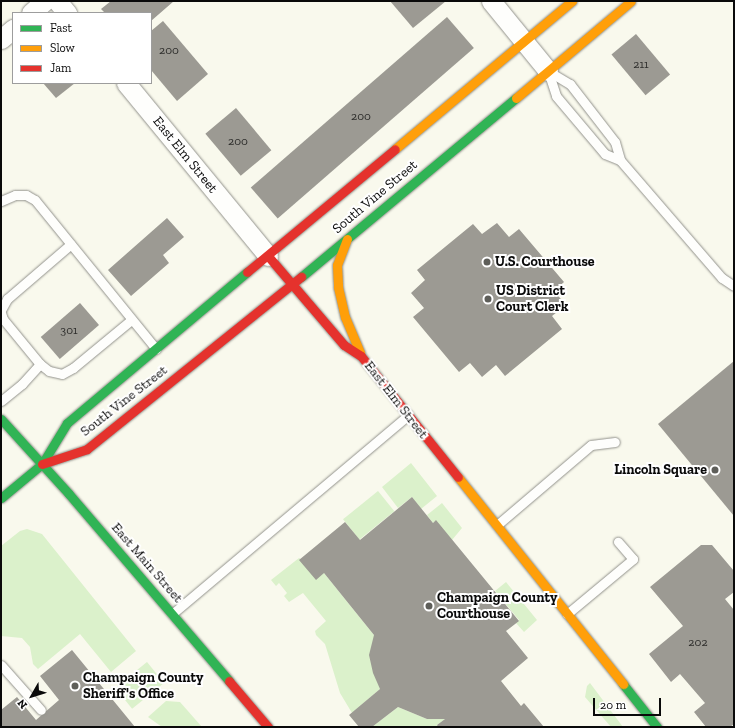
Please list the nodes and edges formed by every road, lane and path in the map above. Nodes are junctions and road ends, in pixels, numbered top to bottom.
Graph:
1 (45, 1) edge
2 (57, 1) edge
3 (491, 1) edge
4 (572, 1) edge
5 (631, 1) edge
6 (32, 12) edge
7 (66, 12) edge
8 (12, 30) edge
9 (1, 39) edge
10 (524, 41) junction
11 (548, 71) junction
12 (127, 84) edge
13 (620, 160) junction
14 (1, 201) edge
15 (347, 239) junction
16 (71, 244) junction
17 (268, 256) junction
18 (292, 284) junction
19 (734, 286) edge
20 (1, 310) edge
21 (1, 313) edge
22 (132, 320) junction
23 (157, 350) junction
24 (361, 356) junction
25 (40, 364) junction
26 (1, 401) edge
27 (408, 415) junction
28 (1, 419) edge
29 (615, 442) dead end
30 (42, 464) junction
31 (1, 498) edge
32 (497, 525) junction
33 (618, 542) dead end
34 (172, 614) junction
35 (568, 614) junction
36 (1, 665) edge
37 (41, 710) dead end
38 (268, 727) edge
39 (657, 727) edge

1 - 6 street
2 - 7 street
3 - 10 street
4 - 10 main road, South Vine Street
5 - 11 main road, South Vine Street
8 - 9 street
10 - 11 street
10 - 17 main road, South Vine Street
11 - 13 lane
11 - 13 lane
11 - 15 main road, South Vine Street
12 - 17 street, East Elm Street
13 - 19 lane
14 - 16 lane
15 - 18 main road, South Vine Street
15 - 24 main road
16 - 20 lane
16 - 22 lane
17 - 18 main road, East Elm Street
17 - 23 main road, South Vine Street
18 - 24 main road, East Elm Street
18 - 30 main road, South Vine Street
21 - 25 lane
22 - 23 lane
22 - 25 lane
23 - 30 main road, South Vine Street
24 - 27 main road, East Elm Street
25 - 26 lane
27 - 32 main road, East Elm Street
27 - 34 lane
28 - 30 main road, East Main Street
29 - 32 lane
30 - 31 main road
30 - 34 main road, East Main Street
32 - 35 main road, East Elm Street
33 - 35 lane
34 - 38 main road, East Main Street
35 - 39 main road, East Elm Street
36 - 37 lane

